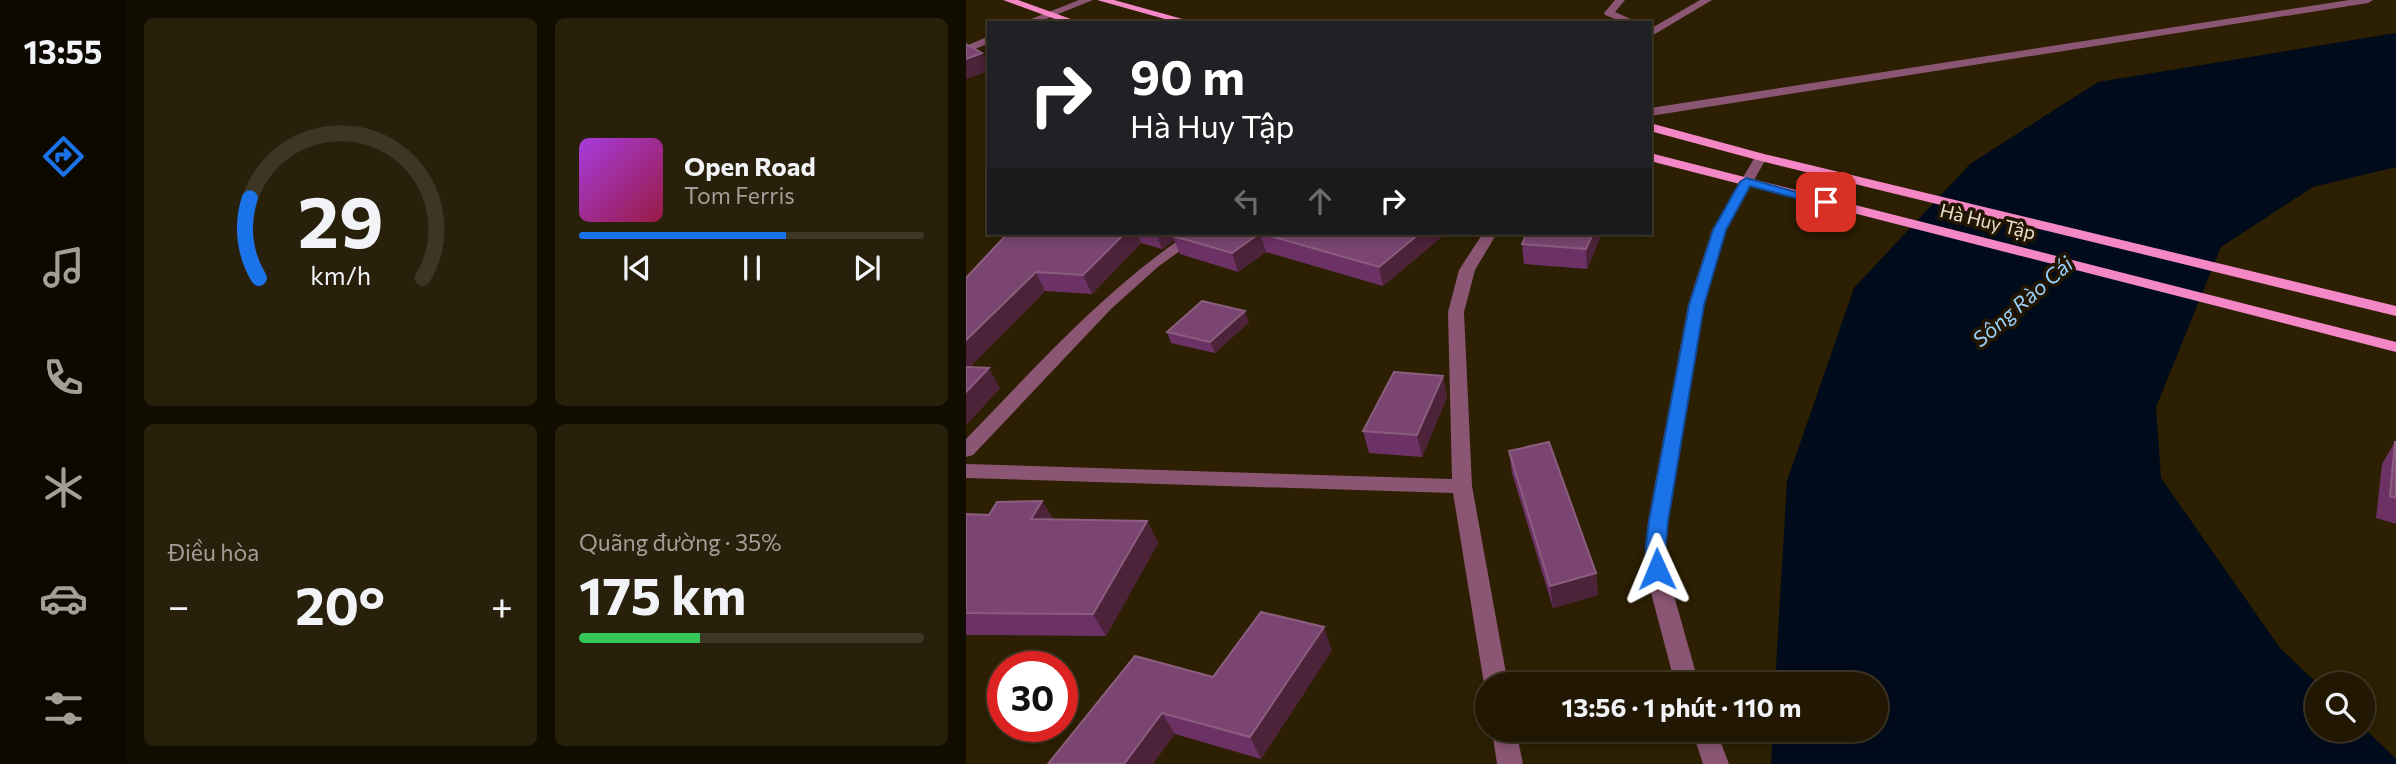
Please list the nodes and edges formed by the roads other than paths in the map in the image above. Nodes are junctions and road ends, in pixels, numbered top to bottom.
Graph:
1 (1008, 0) edge
2 (1088, 0) edge
3 (1102, 0) edge
4 (1620, 0) edge
5 (1706, 0) edge
6 (2368, 0) edge
7 (1046, 14) junction
8 (1030, 21) edge
9 (1070, 21) edge
10 (1184, 21) edge
11 (1630, 21) edge
12 (1652, 31) edge
13 (987, 40) edge
14 (966, 50) edge
15 (1652, 112) edge
16 (1652, 128) edge
17 (1761, 157) junction
18 (1652, 158) edge
19 (1746, 182) junction
20 (1195, 235) edge
21 (1489, 235) edge
22 (2396, 311) edge
23 (2396, 346) edge
24 (966, 450) edge
25 (966, 471) edge
26 (1462, 486) junction
27 (1494, 672) edge
28 (1685, 672) edge
29 (1506, 742) edge
30 (1708, 742) edge
31 (1510, 764) edge
32 (1716, 764) edge

1 - 7 main road
2 - 7 street
3 - 10 main road
4 - 11 street
5 - 12 street
6 - 15 street
7 - 8 street
7 - 9 main road
13 - 14 street
16 - 17 main road, Hà Huy Tập
17 - 19 street
17 - 22 main road, Hà Huy Tập
18 - 19 main road, Hà Huy Tập
19 - 23 main road, Hà Huy Tập
19 - 28 street
20 - 24 street
21 - 26 street
25 - 26 street
26 - 27 street
29 - 31 street
30 - 32 street

